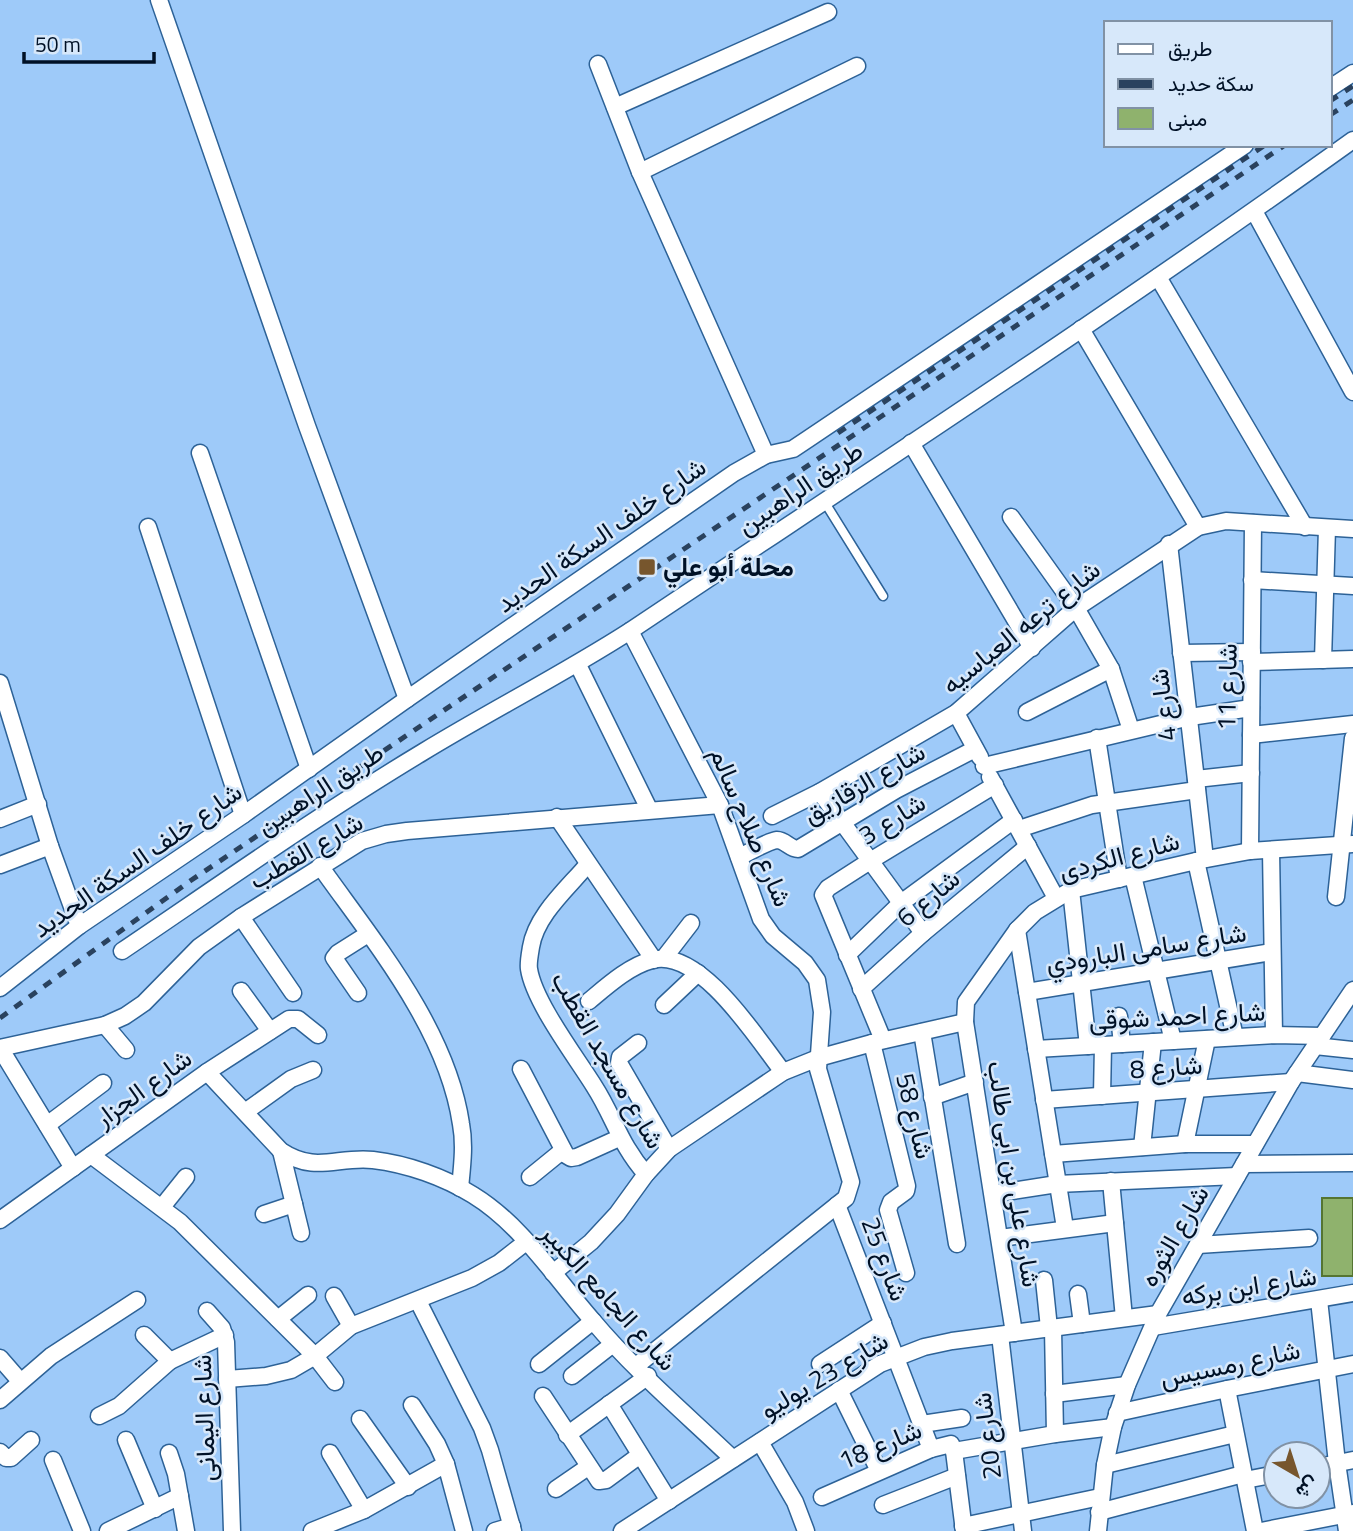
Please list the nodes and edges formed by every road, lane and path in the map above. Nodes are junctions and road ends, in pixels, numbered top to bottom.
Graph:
1 (159, 0) edge
2 (828, 12) dead end
3 (598, 64) dead end
4 (857, 66) dead end
5 (1353, 72) edge
6 (1332, 87) edge
7 (615, 107) junction
8 (1353, 140) edge
9 (1242, 147) edge
10 (640, 172) junction
11 (1254, 211) junction
12 (1158, 277) junction
13 (1081, 329) junction
14 (1353, 392) edge
15 (911, 443) junction
16 (200, 453) dead end
17 (766, 455) junction
18 (824, 501) junction
19 (1011, 517) dead end
20 (1253, 523) junction
21 (148, 527) dead end
22 (1198, 527) junction
23 (1305, 527) junction
24 (1327, 528) junction
25 (1353, 529) edge
26 (1169, 544) junction
27 (1252, 580) junction
28 (1325, 584) junction
29 (1353, 586) edge
30 (883, 596) dead end
31 (1076, 608) junction
32 (630, 631) junction
33 (1032, 648) junction
34 (1181, 653) junction
35 (1252, 657) junction
36 (1353, 659) edge
37 (1323, 660) junction
38 (578, 665) junction
39 (1111, 669) junction
40 (0, 683) edge
41 (407, 699) junction
42 (1251, 708) junction
43 (1027, 712) dead end
44 (956, 713) junction
45 (1189, 717) junction
46 (1353, 724) edge
47 (1131, 730) junction
48 (1251, 735) junction
49 (1097, 738) junction
50 (1353, 738) edge
51 (975, 749) junction
52 (984, 765) junction
53 (309, 769) junction
54 (1251, 773) junction
55 (995, 785) junction
56 (1196, 785) junction
57 (820, 792) junction
58 (38, 804) junction
59 (1107, 804) junction
60 (720, 805) junction
61 (649, 809) junction
62 (243, 815) junction
63 (772, 816) dead end
64 (557, 817) junction
65 (0, 819) edge
66 (842, 822) junction
67 (1016, 824) junction
68 (1347, 845) edge
69 (50, 846) junction
70 (1028, 846) junction
71 (1271, 850) junction
72 (1250, 851) junction
73 (739, 857) junction
74 (870, 860) junction
75 (1200, 860) junction
76 (588, 863) junction
77 (0, 865) edge
78 (320, 866) junction
79 (1126, 878) junction
80 (1072, 890) junction
81 (1336, 897) dead end
82 (1056, 898) junction
83 (901, 903) junction
84 (241, 918) junction
85 (691, 923) dead end
86 (79, 926) junction
87 (1017, 930) junction
88 (923, 933) junction
89 (368, 934) junction
90 (122, 951) dead end
91 (1272, 952) junction
92 (847, 955) junction
93 (659, 959) junction
94 (1217, 961) junction
95 (1156, 971) junction
96 (698, 973) junction
97 (1082, 983) junction
98 (0, 988) edge
99 (861, 989) junction
100 (241, 991) dead end
101 (1027, 992) junction
102 (292, 993) dead end
103 (358, 993) dead end
104 (1352, 994) edge
105 (589, 1002) dead end
106 (664, 1005) dead end
107 (1119, 1016) dead end
108 (965, 1022) junction
109 (105, 1024) junction
110 (270, 1031) junction
111 (922, 1032) junction
112 (318, 1035) dead end
113 (1274, 1035) junction
114 (1235, 1037) junction
115 (1207, 1039) junction
116 (1173, 1041) junction
117 (1318, 1041) junction
118 (878, 1042) junction
119 (1153, 1042) junction
120 (638, 1043) dead end
121 (1122, 1044) junction
122 (1095, 1045) junction
123 (0, 1048) edge
124 (1036, 1049) junction
125 (126, 1050) dead end
126 (1353, 1050) edge
127 (818, 1058) junction
128 (522, 1069) dead end
129 (313, 1070) dead end
130 (207, 1072) junction
131 (783, 1072) junction
132 (1294, 1078) junction
133 (1353, 1080) edge
134 (975, 1082) junction
135 (103, 1083) dead end
136 (1197, 1089) junction
137 (1148, 1093) junction
138 (1102, 1096) junction
139 (933, 1097) junction
140 (1044, 1100) junction
141 (245, 1112) junction
142 (47, 1125) junction
143 (620, 1138) junction
144 (1185, 1144) junction
145 (1255, 1144) junction
146 (1142, 1147) junction
147 (669, 1149) junction
148 (281, 1151) junction
149 (562, 1151) junction
150 (1053, 1154) junction
151 (91, 1155) junction
152 (1353, 1163) edge
153 (73, 1168) junction
154 (1241, 1170) junction
155 (646, 1174) junction
156 (186, 1177) dead end
157 (530, 1177) dead end
158 (1111, 1181) junction
159 (1058, 1184) junction
160 (460, 1188) junction
161 (993, 1194) junction
162 (841, 1201) junction
163 (294, 1204) junction
164 (162, 1207) junction
165 (264, 1214) dead end
166 (0, 1220) edge
167 (1115, 1223) junction
168 (1065, 1228) junction
169 (301, 1233) dead end
170 (1000, 1238) junction
171 (1309, 1238) dead end
172 (526, 1242) junction
173 (957, 1244) dead end
174 (1198, 1245) junction
175 (553, 1273) junction
176 (906, 1273) dead end
177 (1044, 1280) dead end
178 (1353, 1293) edge
179 (1078, 1294) dead end
180 (308, 1295) dead end
181 (334, 1296) dead end
182 (137, 1300) dead end
183 (1319, 1300) junction
184 (418, 1301) junction
185 (207, 1311) dead end
186 (1124, 1318) junction
187 (278, 1320) junction
188 (1156, 1320) junction
189 (593, 1321) junction
190 (883, 1323) junction
191 (1082, 1324) junction
192 (351, 1326) junction
193 (1051, 1328) junction
194 (1007, 1334) junction
195 (144, 1335) dead end
196 (225, 1335) junction
197 (613, 1344) junction
198 (315, 1356) junction
199 (897, 1356) junction
200 (0, 1358) edge
201 (170, 1361) junction
202 (539, 1364) dead end
203 (820, 1364) dead end
204 (1353, 1364) edge
205 (1327, 1369) junction
206 (642, 1371) junction
207 (572, 1376) dead end
208 (227, 1379) junction
209 (20, 1381) junction
210 (335, 1382) dead end
211 (1127, 1385) junction
212 (1227, 1389) junction
213 (839, 1390) junction
214 (1054, 1394) junction
215 (543, 1396) dead end
216 (0, 1400) edge
217 (609, 1404) junction
218 (412, 1405) dead end
219 (99, 1416) dead end
220 (962, 1418) dead end
221 (360, 1419) dead end
222 (1115, 1420) junction
223 (922, 1424) junction
224 (1055, 1434) junction
225 (1235, 1434) junction
226 (567, 1435) junction
227 (31, 1440) dead end
228 (126, 1440) dead end
229 (1013, 1441) junction
230 (760, 1442) junction
231 (931, 1448) junction
232 (954, 1451) junction
233 (0, 1452) edge
234 (169, 1453) dead end
235 (330, 1453) dead end
236 (640, 1455) junction
237 (733, 1459) junction
238 (53, 1460) dead end
239 (1345, 1462) edge
240 (446, 1464) junction
241 (1105, 1465) junction
242 (588, 1467) junction
243 (879, 1471) junction
244 (1262, 1475) edge
245 (957, 1476) junction
246 (1244, 1477) junction
247 (408, 1487) junction
248 (556, 1489) dead end
249 (180, 1496) junction
250 (822, 1497) dead end
251 (669, 1501) junction
252 (883, 1505) dead end
253 (1099, 1505) junction
254 (155, 1509) junction
255 (364, 1510) junction
256 (1021, 1514) junction
257 (1348, 1520) edge
258 (963, 1528) edge
259 (459, 1529) edge
260 (513, 1529) edge
261 (82, 1531) edge
262 (108, 1531) edge
263 (186, 1531) edge
264 (232, 1531) edge
265 (312, 1531) edge
266 (495, 1531) edge
267 (622, 1531) edge
268 (806, 1531) edge
269 (1023, 1531) edge
270 (1098, 1531) edge
271 (1255, 1531) edge
272 (1261, 1531) edge

1 - 41 street
2 - 7 street
3 - 7 street
4 - 10 street
5 - 6 street
7 - 10 street
8 - 11 street, طريق الراهبين
9 - 17 street, شارع خلف السكة الحديد
10 - 17 street
11 - 12 street, طريق الراهبين
11 - 14 street
12 - 13 street, طريق الراهبين
12 - 23 street
13 - 15 street, طريق الراهبين
13 - 22 street
15 - 18 street, طريق الراهبين
15 - 33 street
16 - 53 street
17 - 41 street, شارع خلف السكة الحديد
18 - 30 lane
18 - 32 street, طريق الراهبين
19 - 31 street
20 - 22 street, شارع ترعه العباسيه
20 - 23 street, شارع ترعه العباسيه
20 - 27 street, شارع 11
21 - 62 street
22 - 26 street, شارع ترعه العباسيه
23 - 24 street, شارع ترعه العباسيه
24 - 25 street, شارع ترعه العباسيه
24 - 28 street
26 - 31 street, شارع ترعه العباسيه
26 - 34 street, شارع 4
27 - 28 street
27 - 35 street, شارع 11
28 - 29 street
28 - 37 street
31 - 33 street, شارع ترعه العباسيه
31 - 39 street
32 - 38 street, طريق الراهبين
32 - 60 street, شارع صلاح سالم
33 - 44 street, شارع ترعه العباسيه
34 - 35 street
34 - 45 street, شارع 4
35 - 37 street
35 - 42 street, شارع 11
36 - 37 street
38 - 61 street
38 - 90 street, طريق الراهبين
39 - 43 street
39 - 47 street
40 - 58 street
41 - 53 street, شارع خلف السكة الحديد
42 - 45 street
42 - 48 street, شارع 11
44 - 51 street
44 - 57 street, شارع ترعه العباسيه
45 - 47 street
45 - 56 street, شارع 4
46 - 48 street
47 - 49 street
48 - 54 street, شارع 11
49 - 52 street
49 - 59 street
50 - 68 street
51 - 52 street
51 - 66 street, شارع الزقازيق
52 - 55 street
53 - 62 street, شارع خلف السكة الحديد
54 - 56 street
54 - 72 street, شارع 11
55 - 67 street
55 - 74 street, شارع 3
56 - 59 street
56 - 75 street, شارع 4
57 - 63 street, شارع ترعه العباسيه
57 - 66 street
58 - 65 street
58 - 69 street
59 - 67 street
59 - 79 street
60 - 61 street, شارع القطب
60 - 73 street, شارع صلاح سالم
61 - 64 street, شارع القطب
62 - 86 street, شارع خلف السكة الحديد
64 - 76 street
64 - 78 street, شارع القطب
66 - 73 street, شارع الزقازيق
66 - 74 street
67 - 70 street
67 - 83 street
68 - 71 street, شارع الكردى
68 - 81 street
69 - 77 street
69 - 86 street
70 - 82 street
70 - 88 street, شارع 6
71 - 72 street, شارع الكردى
71 - 91 street
72 - 75 street, شارع الكردى
73 - 127 street, شارع صلاح سالم
74 - 83 street
74 - 92 street, شارع 3
75 - 79 street, شارع الكردى
75 - 94 street, شارع 4
76 - 93 street
76 - 143 street, شارع مسجد القطب
78 - 84 street, شارع القطب
78 - 89 street
79 - 80 street, شارع الكردى
79 - 95 street
80 - 82 street, شارع الكردى
80 - 97 street
82 - 87 street, شارع الكردى
83 - 88 street
83 - 92 street
84 - 102 street
84 - 109 street, شارع القطب
85 - 93 street
86 - 98 street, شارع خلف السكة الحديد
87 - 101 street
87 - 108 street, شارع الكردى
88 - 99 street, شارع 6
89 - 103 street
89 - 160 street
91 - 94 street, شارع سامى البارودي
91 - 113 street
92 - 99 street
93 - 96 street
93 - 105 street
94 - 95 street, شارع سامى البارودي
94 - 114 street, شارع 4
95 - 97 street, شارع سامى البارودي
95 - 116 street
96 - 106 street
96 - 131 street
97 - 101 street, شارع سامى البارودي
97 - 122 street
99 - 118 street
100 - 110 street
101 - 124 street
104 - 117 street, شارع الثوره
107 - 121 street
108 - 111 street
108 - 134 street, شارع على بن ابى طالب
109 - 123 street, شارع القطب
109 - 125 street
110 - 112 street, شارع الجزار
110 - 130 street, شارع الجزار
111 - 118 street
111 - 139 street
113 - 114 street, شارع احمد شوقى
113 - 117 street, شارع احمد شوقى
114 - 115 street, شارع احمد شوقى
115 - 116 street, شارع احمد شوقى
115 - 136 street
116 - 119 street, شارع احمد شوقى
117 - 126 street, شارع احمد شوقى
117 - 132 street, شارع الثوره
118 - 127 street
118 - 176 street, شارع 58
119 - 121 street, شارع احمد شوقى
119 - 137 street
120 - 147 street
121 - 122 street, شارع احمد شوقى
122 - 124 street, شارع احمد شوقى
122 - 138 street
123 - 142 street
124 - 140 street
127 - 131 street
127 - 162 street, شارع صلاح سالم
128 - 149 street
129 - 141 street
130 - 141 street
130 - 151 street, شارع الجزار
131 - 147 street
132 - 133 street, شارع 8
132 - 136 street, شارع 8
132 - 145 street, شارع الثوره
134 - 139 street
134 - 161 street, شارع على بن ابى طالب
135 - 142 street
136 - 137 street, شارع 8
136 - 144 street
137 - 138 street, شارع 8
137 - 146 street
138 - 140 street, شارع 8
139 - 173 street
140 - 150 street
141 - 148 street
142 - 153 street
143 - 149 street
143 - 155 street, شارع مسجد القطب
144 - 145 street
144 - 146 street
145 - 154 street, شارع الثوره
146 - 150 street
147 - 155 street
148 - 160 street, شارع الجامع الكبير
148 - 163 street
149 - 157 street
150 - 159 street
151 - 153 street, شارع الجزار
151 - 164 street
152 - 154 street
153 - 166 street, شارع الجزار
154 - 158 street
154 - 174 street, شارع الثوره
155 - 175 street
156 - 164 street
158 - 159 street
158 - 167 street
159 - 161 street
159 - 168 street
160 - 172 street, شارع الجامع الكبير
161 - 170 street, شارع على بن ابى طالب
162 - 190 street, شارع 25
162 - 206 street
163 - 165 street
163 - 169 street
164 - 187 street
167 - 168 street
167 - 186 street
168 - 170 street
170 - 194 street, شارع على بن ابى طالب
171 - 174 street
172 - 175 street, شارع الجامع الكبير
172 - 184 street
174 - 188 street, شارع الثوره
175 - 189 street, شارع الجامع الكبير
177 - 193 street
178 - 183 street, شارع ابن بركه
179 - 191 street
180 - 187 street
181 - 192 street
182 - 209 street
183 - 188 street, شارع ابن بركه
183 - 205 street
184 - 192 street
184 - 260 street
185 - 196 street, شارع اليمانى
186 - 188 street, شارع 23 يوليو
186 - 191 street, شارع 23 يوليو
187 - 198 street
188 - 211 street, شارع الثوره
189 - 197 street, شارع الجامع الكبير
189 - 202 street
190 - 199 street, شارع 25
190 - 203 street
191 - 193 street, شارع 23 يوليو
192 - 198 street
193 - 194 street, شارع 23 يوليو
193 - 214 street
194 - 199 street, شارع 23 يوليو
194 - 229 street, شارع 20
195 - 201 street
196 - 201 street
196 - 208 street, شارع اليمانى
197 - 206 street, شارع الجامع الكبير
197 - 207 street
198 - 208 street
198 - 210 street
199 - 213 street, شارع 23 يوليو
199 - 223 street, شارع 25
200 - 209 street
201 - 219 street
204 - 205 street, شارع رمسيس
205 - 212 street, شارع رمسيس
205 - 239 street
206 - 217 street
206 - 237 street, شارع الجامع الكبير
208 - 264 street, شارع اليمانى
209 - 216 street
211 - 214 street
211 - 222 street, شارع الثوره
212 - 222 street, شارع رمسيس
212 - 225 street
213 - 230 street, شارع 23 يوليو
213 - 243 street
214 - 224 street
215 - 226 street
217 - 226 street
217 - 236 street
218 - 240 street
220 - 223 street
221 - 247 street
222 - 224 street, شارع رمسيس
222 - 241 street, شارع الثوره
223 - 231 street, شارع 25
224 - 229 street, شارع رمسيس
225 - 241 street
225 - 246 street
226 - 242 street
227 - 233 street
228 - 254 street
229 - 232 street, شارع رمسيس
229 - 256 street, شارع 20
230 - 237 street, شارع 23 يوليو
230 - 268 street
231 - 232 street, شارع 18
231 - 243 street, شارع 18
232 - 245 street
234 - 249 street
235 - 255 street
236 - 242 street
236 - 251 street
237 - 251 street, شارع 23 يوليو
238 - 261 street
239 - 257 street
240 - 247 street
240 - 259 street
241 - 253 street, شارع الثوره
242 - 248 street
243 - 250 street, شارع 18
244 - 246 street
245 - 252 street
245 - 258 street
246 - 253 street
246 - 271 street
247 - 255 street
249 - 254 street
249 - 263 street
251 - 267 street, شارع 23 يوليو
253 - 256 street
253 - 270 street, شارع الثوره
254 - 262 street
255 - 265 street
256 - 258 street
256 - 269 street, شارع 20
257 - 272 street
260 - 266 street

